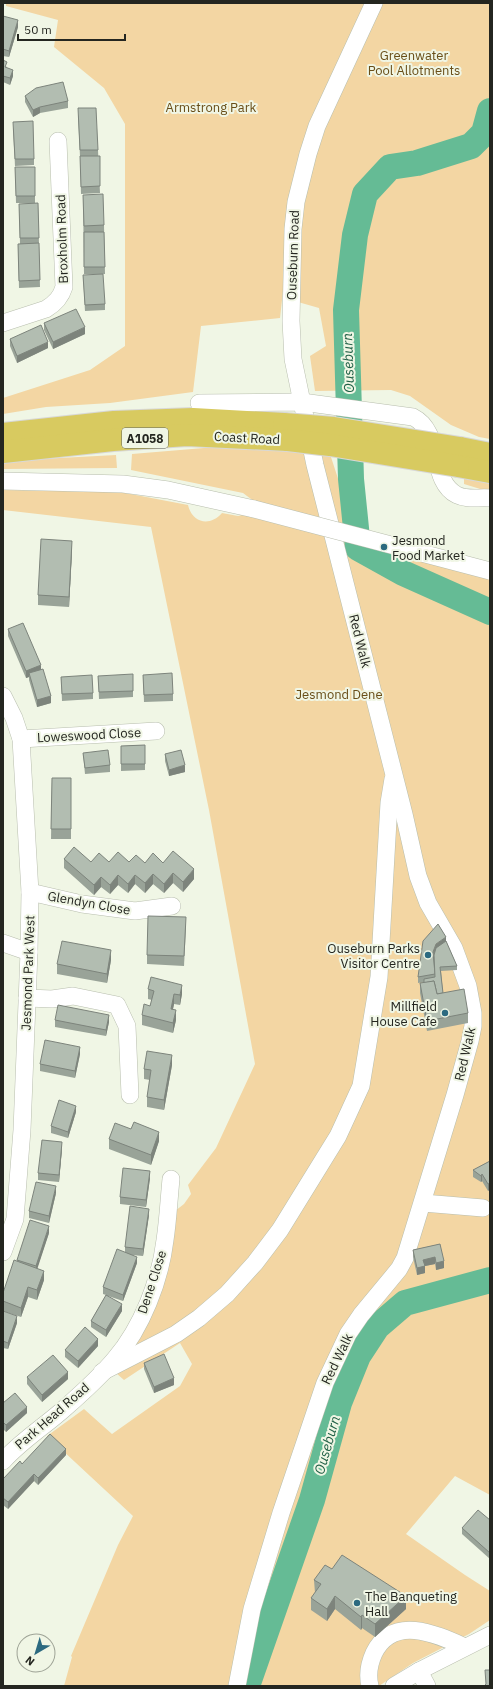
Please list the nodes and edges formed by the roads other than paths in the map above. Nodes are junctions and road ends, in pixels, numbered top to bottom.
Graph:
1 (374, 3) edge
2 (58, 141) dead end
3 (3, 323) edge
4 (302, 402) junction
5 (199, 403) dead end
6 (286, 432) junction
7 (3, 434) edge
8 (3, 452) edge
9 (490, 454) edge
10 (459, 457) junction
11 (490, 472) edge
12 (3, 481) edge
13 (490, 498) edge
14 (490, 571) edge
15 (3, 696) edge
16 (156, 731) dead end
17 (21, 739) junction
18 (394, 773) junction
19 (30, 892) junction
20 (172, 906) dead end
21 (3, 943) edge
22 (29, 952) junction
23 (27, 998) junction
24 (130, 1095) dead end
25 (171, 1179) dead end
26 (423, 1203) junction
27 (483, 1208) dead end
28 (3, 1252) edge
29 (102, 1372) junction
30 (3, 1461) edge
31 (490, 1636) edge
32 (465, 1647) junction
33 (419, 1671) junction
34 (237, 1686) edge
35 (370, 1686) edge
36 (394, 1686) edge
37 (427, 1686) edge

1 - 4 street, Ouseburn Road
2 - 3 street, Broxholm Road
4 - 5 street
4 - 13 street
4 - 18 street, Red Walk
6 - 7 highway, Coast Road / A1058
6 - 8 highway, Coast Road / A1058
6 - 10 highway, Coast Road / A1058, bridge
9 - 10 highway, Coast Road / A1058
10 - 11 highway, Coast Road / A1058
12 - 14 street, bridge
15 - 17 street, Jesmond Park West
16 - 17 street, Loweswood Close
17 - 19 street, Jesmond Park West
18 - 26 street, Red Walk
18 - 29 street
19 - 20 street, Glendyn Close
19 - 22 street, Jesmond Park West
21 - 22 street
22 - 23 street, Jesmond Park West
23 - 24 street
23 - 28 street, Jesmond Park West
25 - 29 street, Dene Close
26 - 27 street
26 - 34 street, Red Walk
29 - 30 street, Park Head Road
31 - 32 street
32 - 33 street
32 - 35 street
33 - 36 street
33 - 37 street

